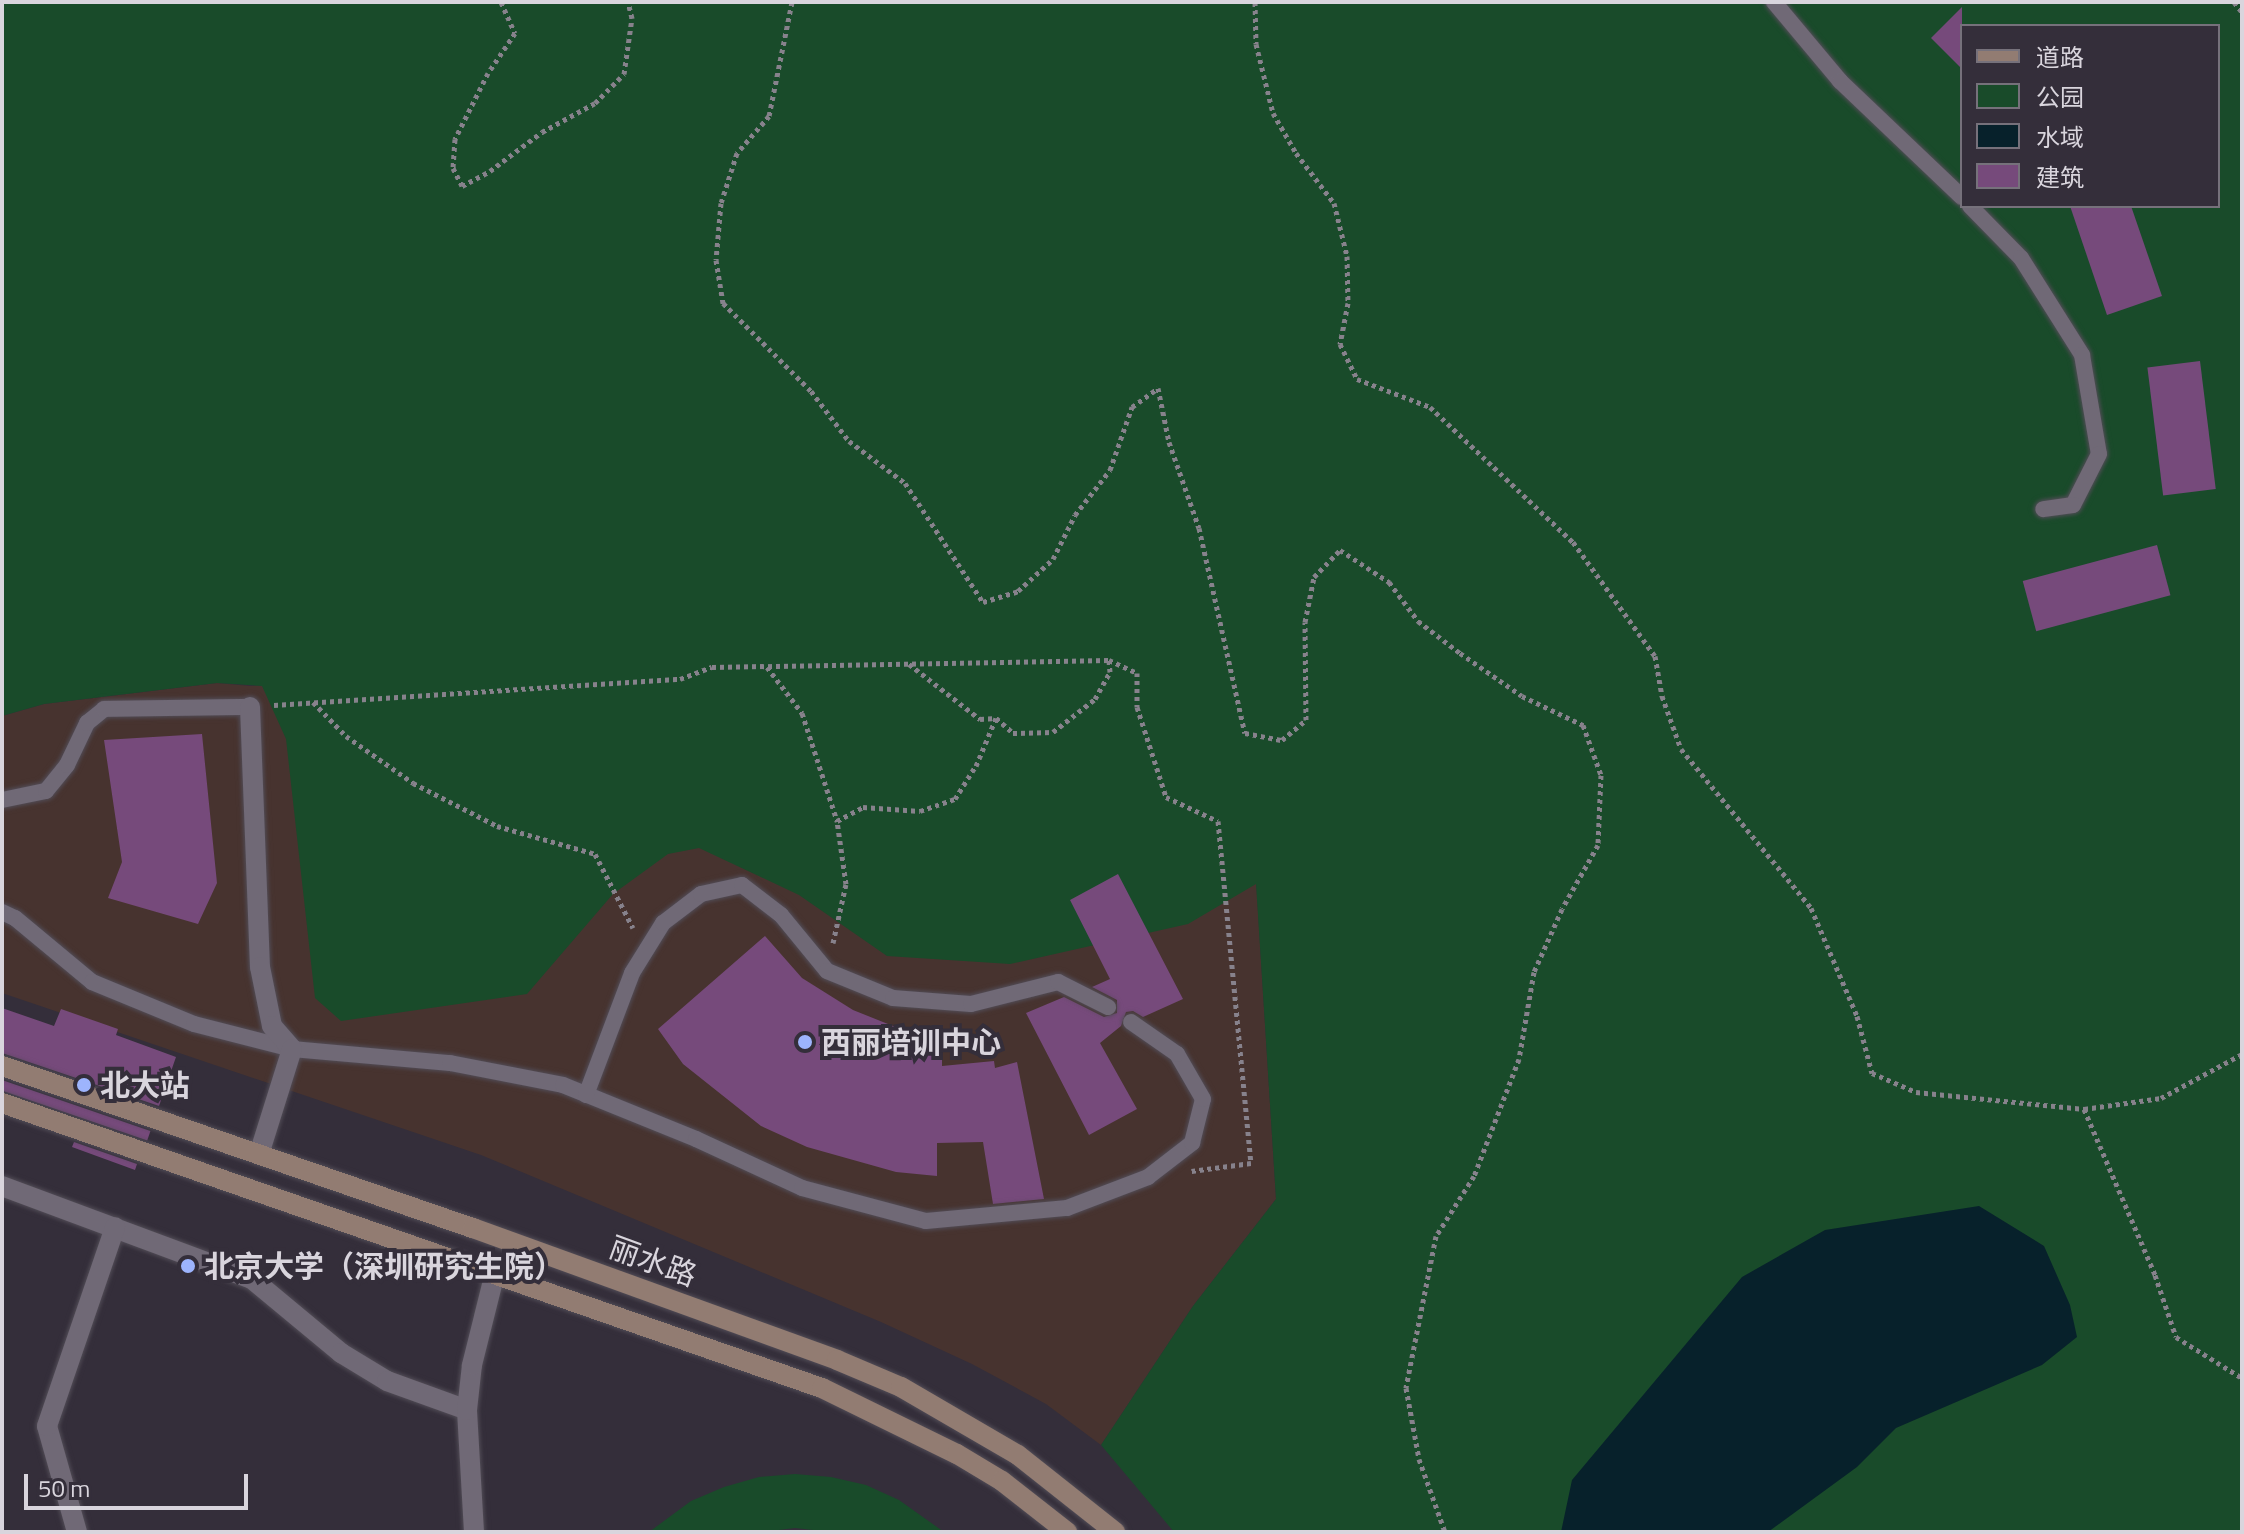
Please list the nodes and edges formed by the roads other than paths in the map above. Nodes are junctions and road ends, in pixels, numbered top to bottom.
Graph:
1 (1774, 2) edge
2 (1960, 195) edge
3 (1972, 208) edge
4 (2043, 509) dead end
5 (250, 707) joint
6 (2, 800) edge
7 (2, 912) edge
8 (1108, 1007) dead end
9 (1131, 1022) dead end
10 (292, 1049) junction
11 (2, 1066) edge
12 (586, 1095) junction
13 (2, 1103) edge
14 (259, 1154) junction
15 (2, 1186) edge
16 (115, 1227) junction
17 (495, 1273) junction
18 (467, 1410) junction
19 (77, 1532) edge
20 (474, 1532) edge
21 (1067, 1532) edge
22 (1115, 1532) edge

1 - 2 lane
3 - 4 lane
5 - 6 lane
5 - 10 street
7 - 10 lane
8 - 12 lane
9 - 12 lane
10 - 12 lane
10 - 14 street
11 - 14 main road, 丽水路
13 - 17 main road, 丽水路
14 - 22 main road, 丽水路
15 - 16 street
16 - 18 street
16 - 19 street
17 - 18 street
17 - 21 main road, 丽水路
18 - 20 street

